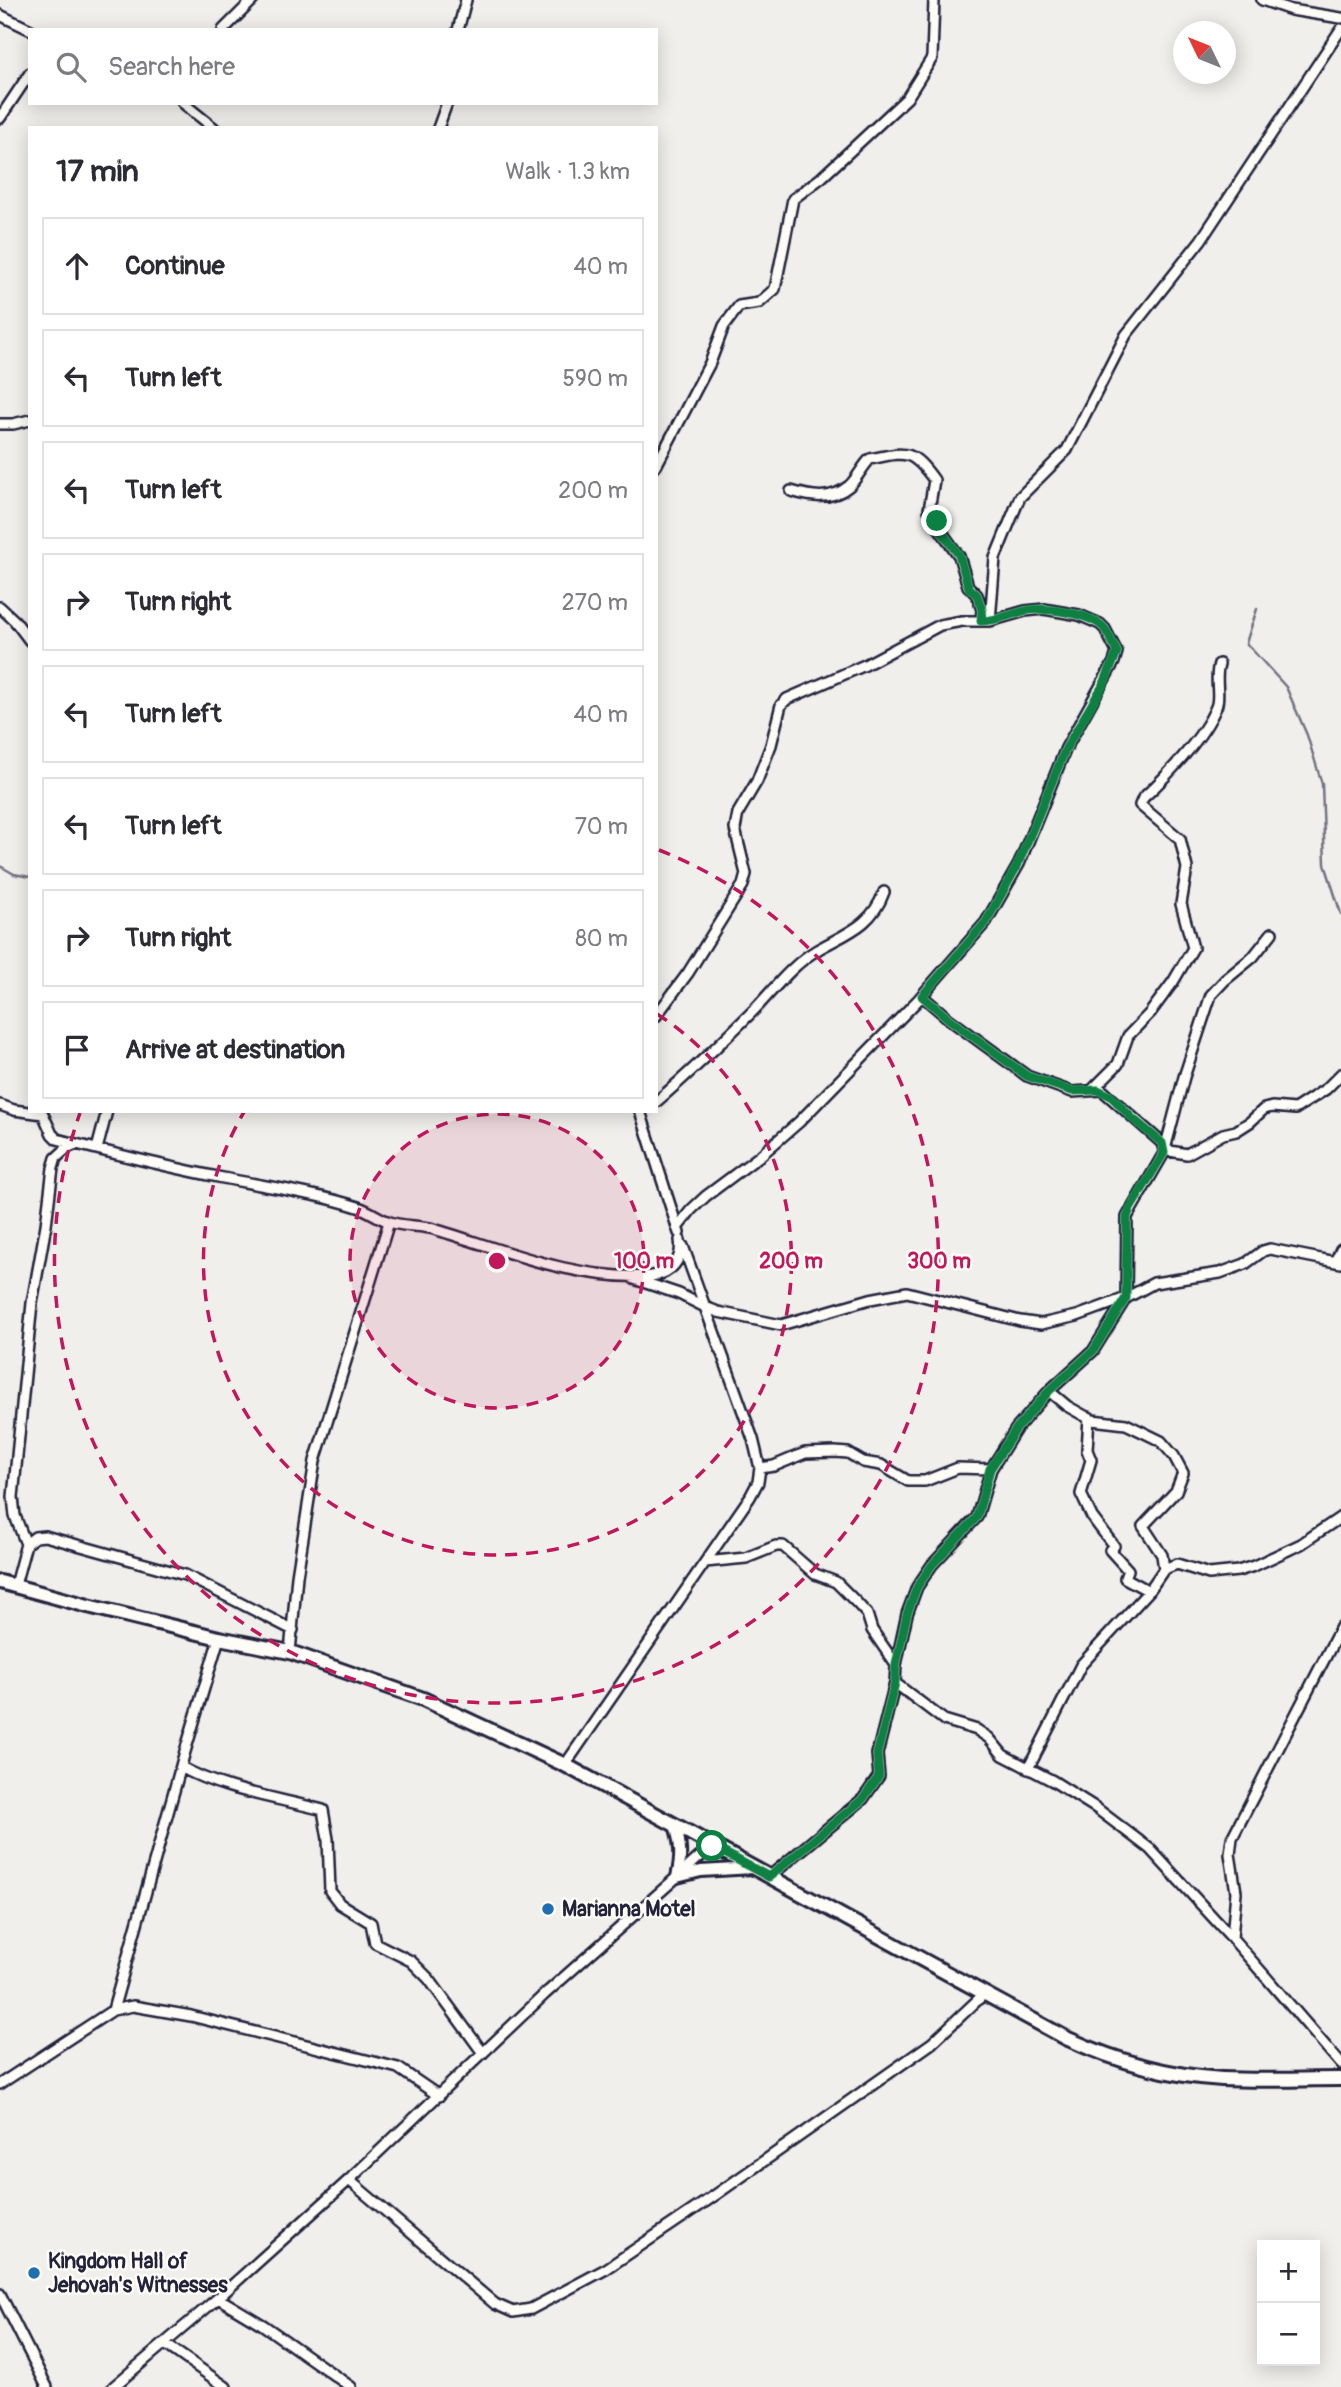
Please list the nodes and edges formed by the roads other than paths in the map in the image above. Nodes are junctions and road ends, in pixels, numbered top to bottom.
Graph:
1 (253, 0) edge
2 (466, 0) edge
3 (934, 0) edge
4 (1262, 0) edge
5 (0, 15) edge
6 (1341, 18) edge
7 (225, 28) edge
8 (459, 28) edge
9 (28, 29) edge
10 (1341, 29) edge
11 (28, 76) edge
12 (185, 105) edge
13 (446, 105) edge
14 (0, 118) edge
15 (212, 126) edge
16 (439, 126) edge
17 (28, 421) edge
18 (0, 424) edge
19 (658, 462) edge
20 (791, 491) dead end
21 (0, 607) edge
22 (986, 621) junction
23 (28, 638) edge
24 (1219, 664) dead end
25 (884, 892) dead end
26 (1272, 933) dead end
27 (922, 996) junction
28 (658, 1013) edge
29 (1341, 1074) edge
30 (1093, 1090) junction
31 (658, 1100) edge
32 (0, 1105) edge
33 (28, 1112) edge
34 (36, 1113) edge
35 (106, 1113) edge
36 (641, 1113) edge
37 (76, 1144) junction
38 (97, 1149) junction
39 (1164, 1150) junction
40 (389, 1222) junction
41 (677, 1227) junction
42 (680, 1240) junction
43 (1341, 1249) edge
44 (1338, 1262) edge
45 (618, 1275) junction
46 (1126, 1298) junction
47 (705, 1307) junction
48 (1049, 1391) junction
49 (1089, 1417) junction
50 (760, 1468) junction
51 (990, 1469) junction
52 (1341, 1517) edge
53 (26, 1544) junction
54 (705, 1563) junction
55 (1164, 1569) junction
56 (0, 1581) edge
57 (15, 1585) junction
58 (1149, 1591) junction
59 (1341, 1627) edge
60 (293, 1630) junction
61 (219, 1638) junction
62 (290, 1652) junction
63 (896, 1665) junction
64 (895, 1683) junction
65 (565, 1765) junction
66 (181, 1766) junction
67 (1028, 1769) junction
68 (675, 1825) junction
69 (712, 1846) junction
70 (753, 1868) junction
71 (677, 1877) junction
72 (769, 1877) junction
73 (1232, 1938) junction
74 (121, 1988) junction
75 (985, 1994) junction
76 (133, 2006) junction
77 (113, 2010) junction
78 (483, 2053) junction
79 (1341, 2064) edge
80 (1341, 2079) edge
81 (0, 2084) edge
82 (439, 2096) junction
83 (349, 2180) junction
84 (0, 2294) edge
85 (218, 2298) junction
86 (165, 2344) junction
87 (47, 2387) edge
88 (113, 2387) edge
89 (226, 2387) edge
90 (351, 2387) edge

1 - 7 street
2 - 8 street
3 - 19 street
4 - 6 street
5 - 9 street
10 - 22 street
11 - 14 street
12 - 15 street
13 - 16 street
17 - 18 street
20 - 22 street
21 - 23 street
22 - 27 street
22 - 28 street
24 - 30 street
25 - 31 street
26 - 39 street
27 - 30 street
27 - 41 street
29 - 39 street
30 - 39 street
32 - 33 street
34 - 37 street
35 - 38 street
36 - 41 street
37 - 38 street
37 - 53 street
38 - 40 street
39 - 46 street
40 - 45 street
40 - 60 street
41 - 42 street
42 - 45 street
42 - 47 street
43 - 44 street
44 - 46 street
45 - 47 street
46 - 47 street
46 - 48 street
47 - 50 street
48 - 49 street
48 - 51 street
49 - 55 street
49 - 58 street
50 - 51 street
50 - 54 street
51 - 63 street
52 - 55 street
53 - 57 street
53 - 60 street
54 - 63 street
54 - 65 street
55 - 58 street
56 - 57 main road
57 - 61 main road
58 - 67 street
59 - 73 street
60 - 62 street
61 - 62 main road
61 - 66 street
62 - 65 main road
63 - 64 street
64 - 67 street
64 - 72 street
65 - 68 main road
66 - 74 street
66 - 78 street
67 - 73 street
68 - 69 main road
68 - 71 street
69 - 70 main road
69 - 71 street
70 - 71 street
70 - 72 main road
71 - 78 street
72 - 75 main road
73 - 79 street
74 - 76 street
74 - 77 street
75 - 80 main road
75 - 83 street
76 - 77 street
76 - 82 street
77 - 81 street
78 - 82 street
82 - 83 street
83 - 85 street
84 - 87 street
85 - 86 street
85 - 90 street
86 - 88 street
86 - 89 street

